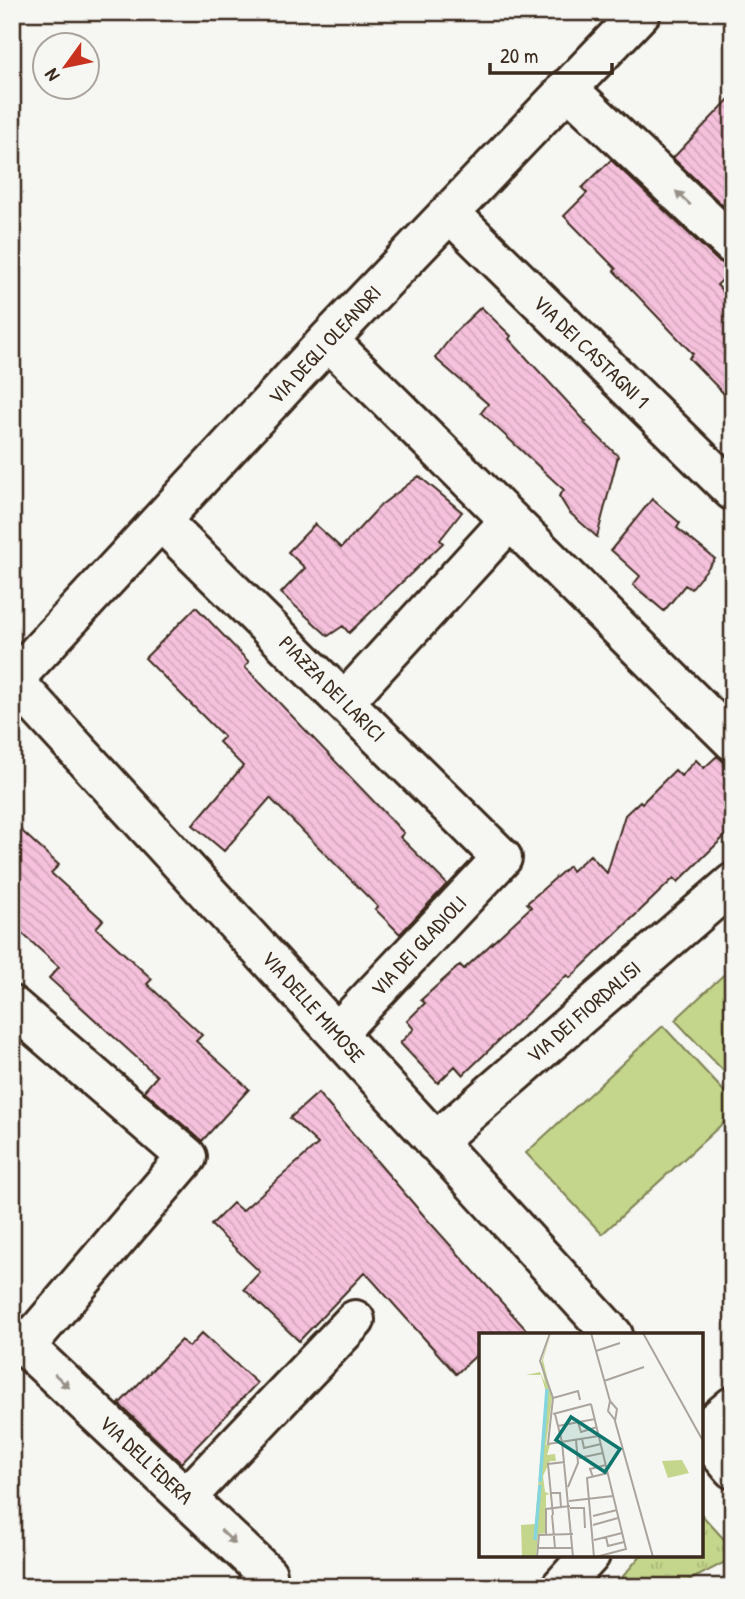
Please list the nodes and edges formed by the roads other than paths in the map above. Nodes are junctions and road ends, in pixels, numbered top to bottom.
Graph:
1 (640, 12) edge
2 (567, 88) junction
3 (450, 213) junction
4 (733, 245) edge
5 (328, 340) junction
6 (733, 491) edge
7 (510, 520) junction
8 (161, 521) junction
9 (13, 680) edge
10 (344, 702) junction
11 (733, 741) edge
12 (502, 858) joint
13 (733, 883) edge
14 (16, 1017) edge
15 (337, 1033) junction
16 (436, 1142) junction
17 (355, 1320) dead end
18 (611, 1333) edge
19 (19, 1341) edge
20 (733, 1406) edge
21 (703, 1430) edge
22 (703, 1434) edge
23 (733, 1469) edge
24 (186, 1498) junction
25 (588, 1557) edge
26 (257, 1587) edge
27 (561, 1587) edge

1 - 2 street, VIA DEGLI OLEANDRI
2 - 3 street, VIA DEGLI OLEANDRI
4 -> 2 street
3 - 5 street, VIA DEGLI OLEANDRI
3 - 6 street, VIA DEI CASTAGNI 1
5 - 7 street
5 - 8 street, VIA DEGLI OLEANDRI
7 - 10 street
7 - 11 street
8 - 9 street, VIA DEGLI OLEANDRI
8 - 10 street, PIAZZA DEI LARICI
9 - 15 street, VIA DELLE MIMOSE
10 - 12 street, PIAZZA DEI LARICI
12 - 15 street, VIA DEI GLADIOLI
13 - 16 street, VIA DEI FIORDALISI
14 - 19 street
15 - 16 street, VIA DELLE MIMOSE
16 - 18 street, VIA DELLE MIMOSE
17 - 24 street
19 -> 24 street, VIA DELL'EDERA
20 - 21 street
22 - 23 street
24 -> 26 street, VIA DELL'EDERA
25 - 27 street

